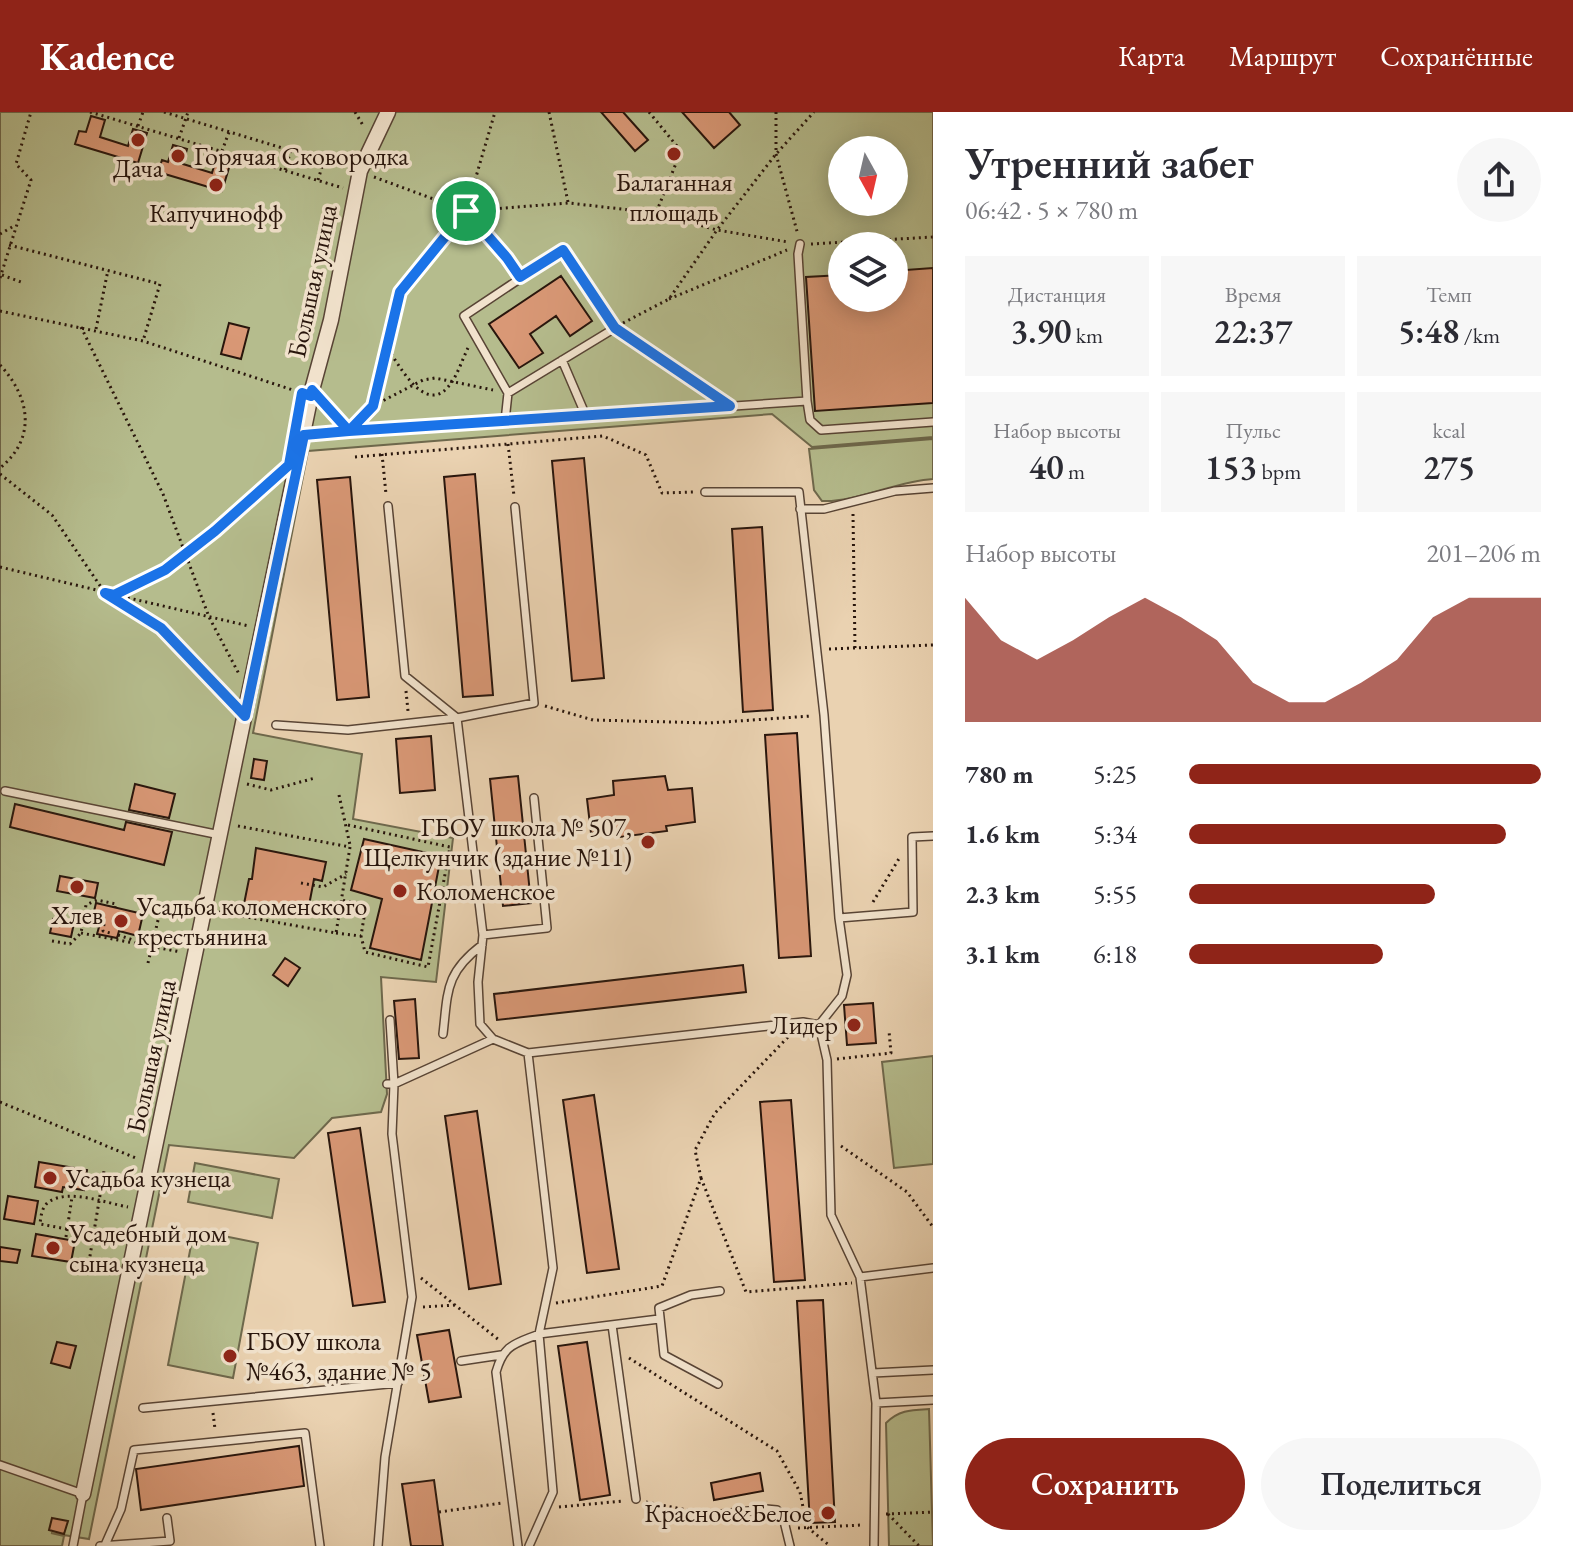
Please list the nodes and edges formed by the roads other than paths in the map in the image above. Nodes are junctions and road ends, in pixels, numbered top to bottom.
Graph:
1 (388, 112) edge
2 (800, 244) road end
3 (562, 360) junction
4 (508, 393) junction
5 (807, 401) junction
6 (586, 416) junction
7 (505, 421) junction
8 (933, 422) edge
9 (304, 435) junction
10 (933, 488) edge
11 (705, 492) road end
12 (388, 506) road end
13 (515, 507) road end
14 (800, 509) junction
15 (457, 718) junction
16 (276, 725) dead end
17 (5, 791) dead end
18 (534, 798) dead end
19 (221, 830) junction
20 (933, 836) edge
21 (839, 918) junction
22 (483, 935) junction
23 (482, 945) junction
24 (390, 1020) dead end
25 (819, 1025) junction
26 (443, 1034) dead end
27 (493, 1039) junction
28 (528, 1053) junction
29 (390, 1084) junction
30 (933, 1268) edge
31 (861, 1279) junction
32 (720, 1291) dead end
33 (659, 1319) junction
34 (612, 1325) junction
35 (539, 1334) junction
36 (501, 1355) junction
37 (461, 1361) dead end
38 (933, 1370) edge
39 (873, 1373) junction
40 (398, 1383) junction
41 (718, 1384) dead end
42 (933, 1400) edge
43 (876, 1403) junction
44 (143, 1408) dead end
45 (0, 1465) edge
46 (83, 1494) junction
47 (632, 1500) road end
48 (713, 1515) road end
49 (167, 1518) dead end
50 (102, 1545) edge
51 (151, 1545) edge
52 (73, 1546) edge
53 (320, 1546) edge
54 (378, 1546) edge
55 (518, 1546) edge
56 (529, 1546) edge
57 (790, 1546) edge
58 (874, 1546) edge

1 - 9 street, Большая улица
2 - 5 lane
3 - 4 lane
3 - 4 lane
3 - 6 lane
4 - 7 lane
5 - 6 lane
5 - 8 lane
6 - 7 lane
7 - 9 lane
9 - 19 street, Большая улица
10 - 14 lane
11 - 14 lane
12 - 15 lane
13 - 15 lane
14 - 21 lane
15 - 16 lane
15 - 22 lane
17 - 19 lane
18 - 22 lane
19 - 46 street, Большая улица
20 - 21 lane
21 - 25 lane
22 - 23 lane
23 - 26 lane
23 - 27 lane
24 - 29 lane
25 - 28 lane
25 - 31 lane
27 - 28 lane
27 - 29 lane
28 - 35 lane
29 - 40 lane
30 - 31 lane
31 - 39 lane
32 - 33 lane
33 - 34 lane
33 - 41 lane
34 - 35 lane
34 - 47 lane
35 - 36 lane
35 - 56 lane
36 - 37 lane
36 - 55 lane
38 - 39 lane
39 - 43 lane
40 - 44 lane
40 - 54 lane
42 - 43 lane
43 - 58 lane
45 - 46 lane
46 - 52 lane, Большая улица
48 - 57 lane
49 - 51 lane
50 - 51 lane
50 - 53 lane

